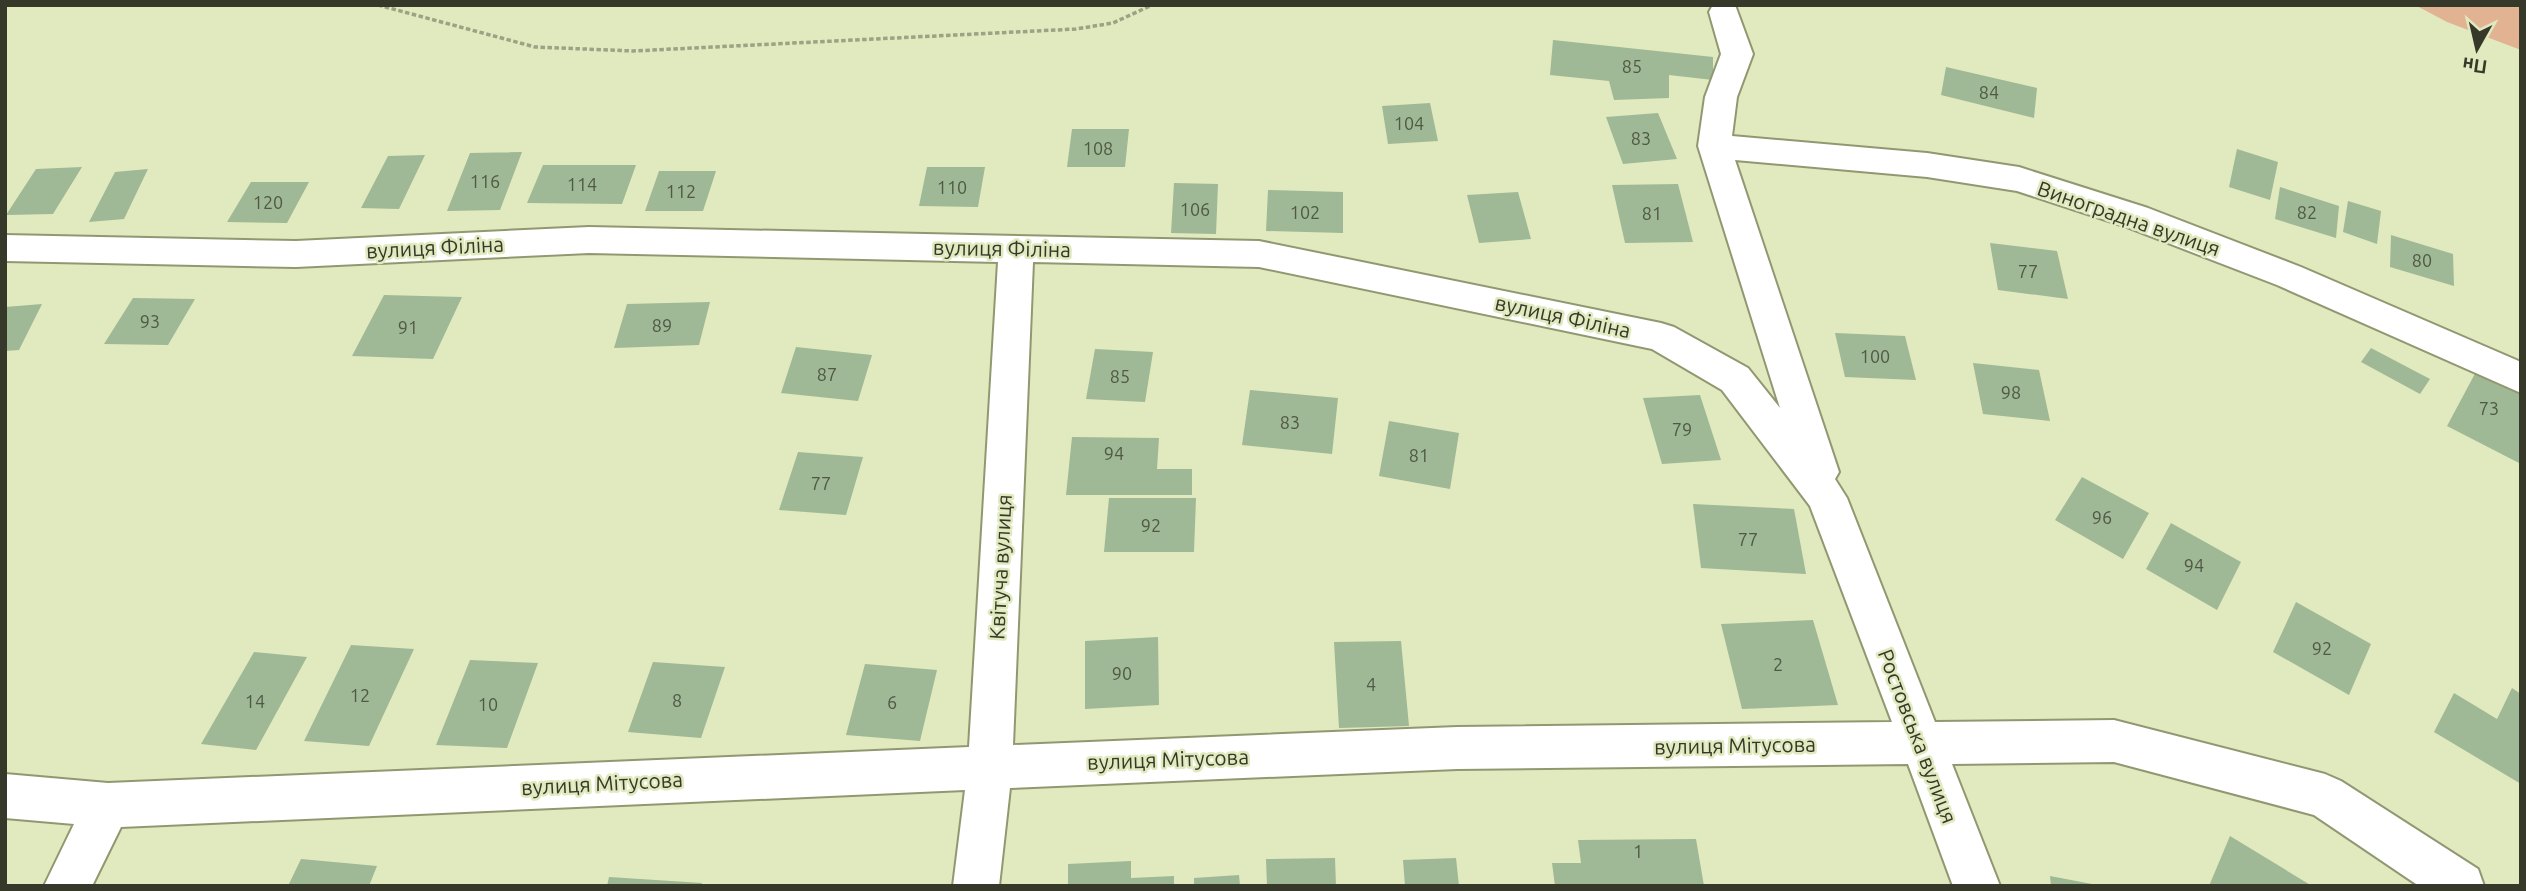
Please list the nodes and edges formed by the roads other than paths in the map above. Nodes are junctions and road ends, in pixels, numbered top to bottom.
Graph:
1 (1724, 12) dead end
2 (1714, 146) junction
3 (5, 248) edge
4 (1016, 248) junction
5 (2521, 378) edge
6 (1827, 498) junction
7 (1859, 586) joint
8 (1920, 743) junction
9 (990, 766) junction
10 (5, 796) edge
11 (108, 805) junction
12 (67, 886) edge
13 (976, 886) edge
14 (1977, 886) edge
15 (2460, 886) edge

1 - 2 street
2 - 5 street, Виноградна вулиця
2 - 6 street
3 - 4 street, вулиця Філіна
4 - 6 street, вулиця Філіна
4 - 9 street, Квітуча вулиця
6 - 7 street, вулиця Філіна
7 - 8 street, Ростовська вулиця
8 - 9 street, вулиця Мітусова
8 - 14 street, Ростовська вулиця
8 - 15 street, вулиця Мітусова
9 - 11 street, вулиця Мітусова
9 - 13 street, Квітуча вулиця
10 - 11 street, вулиця Мітусова
11 - 12 street

